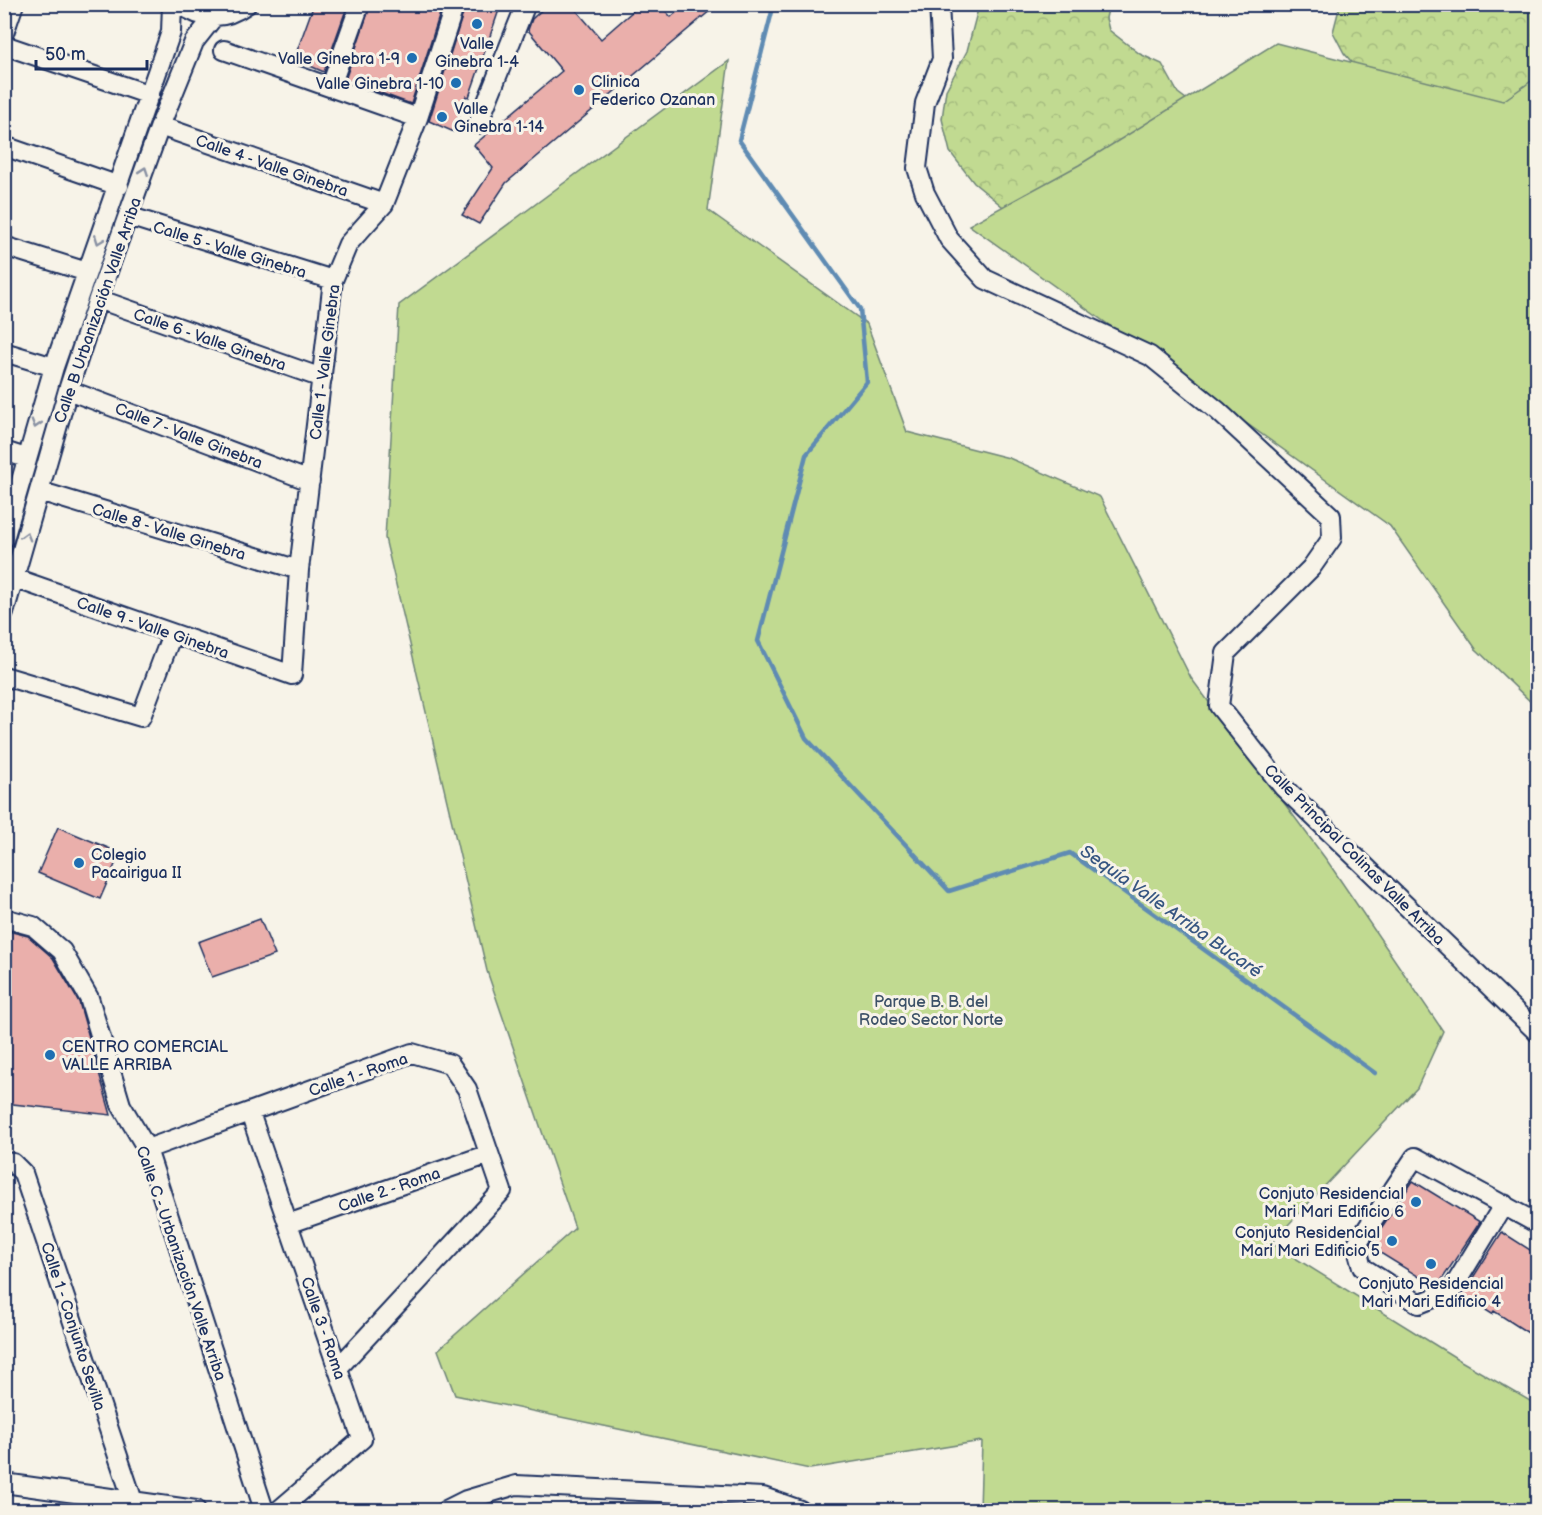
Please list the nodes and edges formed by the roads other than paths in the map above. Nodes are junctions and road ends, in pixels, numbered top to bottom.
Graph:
1 (14, 4) edge
2 (172, 4) edge
3 (180, 4) edge
4 (247, 4) edge
5 (360, 4) edge
6 (455, 4) edge
7 (526, 4) edge
8 (939, 4) edge
9 (213, 18) junction
10 (4, 33) edge
11 (4, 45) edge
12 (224, 50) dead end
13 (331, 86) junction
14 (150, 95) junction
15 (418, 118) junction
16 (478, 124) dead end
17 (160, 126) junction
18 (4, 146) edge
19 (119, 186) junction
20 (384, 204) junction
21 (128, 216) junction
22 (4, 246) edge
23 (87, 272) junction
24 (333, 280) junction
25 (98, 299) junction
26 (4, 352) edge
27 (54, 368) junction
28 (322, 378) junction
29 (68, 390) junction
30 (4, 451) edge
31 (26, 458) junction
32 (310, 481) junction
33 (39, 491) junction
34 (4, 539) edge
35 (299, 570) junction
36 (14, 578) junction
37 (4, 613) edge
38 (172, 634) junction
39 (292, 675) joint
40 (4, 676) edge
41 (4, 918) edge
42 (1538, 1033) edge
43 (250, 1113) junction
44 (147, 1149) junction
45 (489, 1154) junction
46 (4, 1162) edge
47 (1504, 1204) junction
48 (288, 1224) junction
49 (1538, 1224) edge
50 (338, 1368) junction
51 (4, 1483) edge
52 (133, 1501) junction
53 (196, 1510) edge
54 (264, 1510) edge
55 (279, 1510) edge
56 (446, 1510) edge
57 (800, 1510) edge

1 - 10 street
2 - 14 street, Calle B Urbanización Valle Arriba
3 - 9 street
4 - 9 street
5 - 13 street
6 - 15 street, Calle 1 - Valle Ginebra
7 - 16 street
8 - 42 street, Calle Principal Colinas Valle Arriba
9 - 17 street, Calle B Urbanización Valle Arriba
11 - 14 street
12 - 13 street
13 - 15 street
14 - 19 street, Calle B Urbanización Valle Arriba
15 - 20 street, Calle 1 - Valle Ginebra
17 - 20 street, Calle 4 - Valle Ginebra
21 -> 17 street, Calle B Urbanización Valle Arriba
18 - 19 street
19 -> 23 street, Calle B Urbanización Valle Arriba
20 - 24 street, Calle 1 - Valle Ginebra
21 - 24 street, Calle 5 - Valle Ginebra
21 - 25 street, Calle B Urbanización Valle Arriba
22 - 23 street
23 - 27 street, Calle B Urbanización Valle Arriba
24 - 28 street, Calle 1 - Valle Ginebra
25 - 28 street, Calle 6 - Valle Ginebra
25 - 29 street, Calle B Urbanización Valle Arriba
26 - 27 street
27 -> 31 street, Calle B Urbanización Valle Arriba
28 - 32 street, Calle 1 - Valle Ginebra
29 - 32 street, Calle 7 - Valle Ginebra
29 - 33 street, Calle B Urbanización Valle Arriba
30 - 31 street
31 - 34 street, Calle B Urbanización Valle Arriba
32 - 35 street, Calle 1 - Valle Ginebra
33 - 35 street, Calle 8 - Valle Ginebra
36 -> 33 street, Calle B Urbanización Valle Arriba
35 - 39 street, Calle 1 - Valle Ginebra
36 - 37 street, Calle B Urbanización Valle Arriba
36 - 38 street, Calle 9 - Valle Ginebra
38 - 39 street, Calle 9 - Valle Ginebra
38 - 40 street
41 - 44 street, Calle C - Urbanización Valle Arriba
43 - 44 street, Calle 1 - Roma
43 - 45 street, Calle 1 - Roma
43 - 48 street, Calle 3 - Roma
44 - 54 street, Calle C - Urbanización Valle Arriba
45 - 48 street, Calle 2 - Roma
45 - 50 street, Calle 1 - Roma
46 - 52 street, Calle 1 - Conjunto Sevilla
47 - 47 street
47 - 49 street
48 - 50 street, Calle 3 - Roma
50 - 55 street, Calle 3 - Roma
51 - 52 street
52 - 53 street
56 - 57 street

